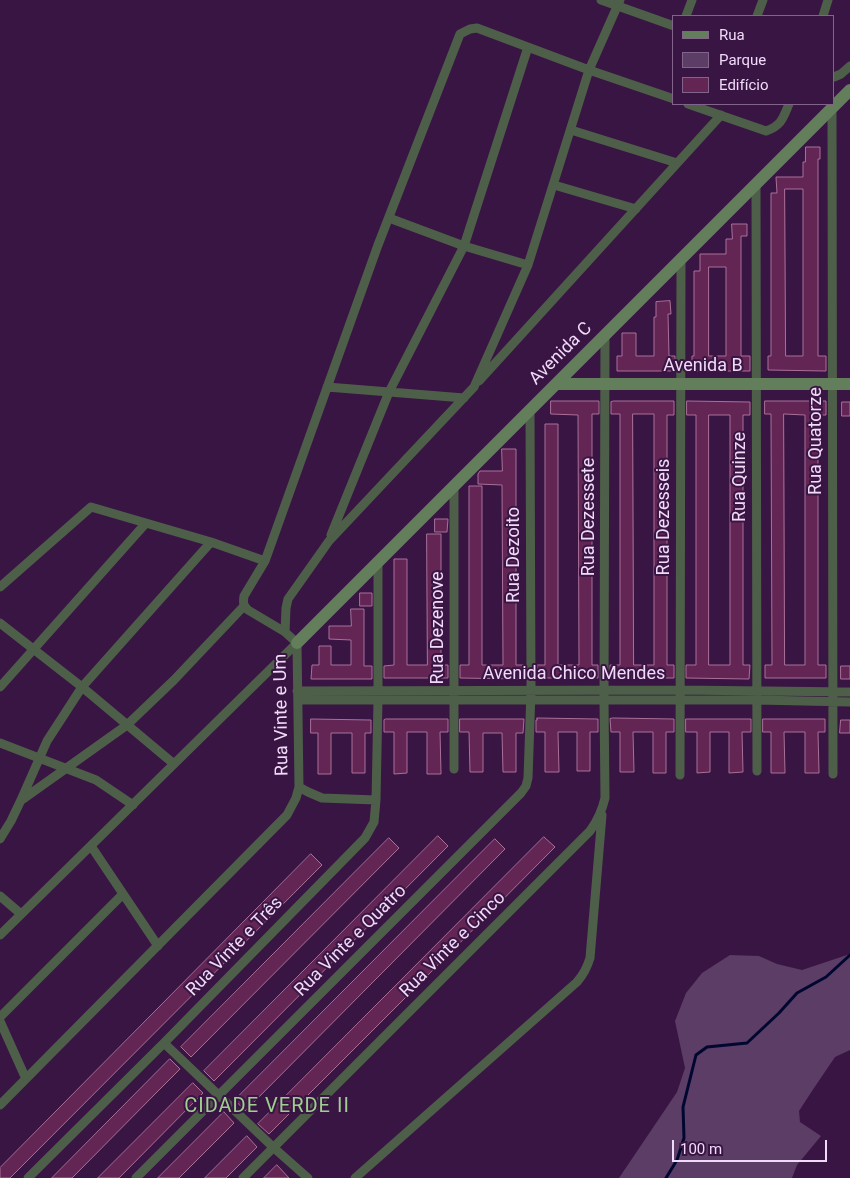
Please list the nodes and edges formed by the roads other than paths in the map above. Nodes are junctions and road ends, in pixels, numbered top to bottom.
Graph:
1 (601, 0) edge
2 (692, 0) edge
3 (762, 0) edge
4 (828, 0) edge
5 (619, 3) edge
6 (686, 15) edge
7 (757, 15) edge
8 (823, 15) edge
9 (672, 25) edge
10 (528, 47) junction
11 (850, 66) edge
12 (589, 70) junction
13 (835, 77) edge
14 (850, 90) edge
15 (672, 98) edge
16 (691, 105) edge
17 (789, 105) edge
18 (832, 108) junction
19 (721, 115) junction
20 (571, 130) junction
21 (677, 163) junction
22 (756, 184) junction
23 (554, 185) junction
24 (636, 209) junction
25 (389, 218) junction
26 (464, 246) junction
27 (681, 259) junction
28 (528, 265) junction
29 (605, 335) junction
30 (556, 384) junction
31 (605, 384) junction
32 (681, 384) junction
33 (756, 384) junction
34 (832, 384) junction
35 (850, 384) edge
36 (327, 387) junction
37 (474, 387) junction
38 (389, 392) junction
39 (464, 398) junction
40 (530, 410) junction
41 (454, 486) junction
42 (146, 523) junction
43 (329, 541) junction
44 (211, 542) junction
45 (265, 562) junction
46 (378, 562) junction
47 (0, 586) edge
48 (244, 606) junction
49 (2, 627) edge
50 (285, 632) junction
51 (297, 643) junction
52 (34, 649) junction
53 (0, 687) edge
54 (82, 687) junction
55 (850, 692) edge
56 (298, 695) junction
57 (378, 695) junction
58 (454, 695) junction
59 (530, 695) junction
60 (604, 695) junction
61 (680, 695) junction
62 (757, 696) junction
63 (833, 696) junction
64 (850, 702) edge
65 (127, 725) junction
66 (0, 743) edge
67 (39, 758) junction
68 (174, 764) junction
69 (66, 768) junction
70 (454, 769) dead end
71 (757, 771) dead end
72 (833, 774) dead end
73 (680, 775) dead end
74 (299, 787) junction
75 (21, 800) junction
76 (376, 800) junction
77 (133, 805) junction
78 (603, 810) junction
79 (0, 840) edge
80 (91, 846) junction
81 (123, 894) junction
82 (0, 896) edge
83 (22, 914) junction
84 (0, 936) edge
85 (158, 946) junction
86 (0, 1019) edge
87 (164, 1043) junction
88 (26, 1079) junction
89 (218, 1096) junction
90 (0, 1105) edge
91 (274, 1148) junction
92 (28, 1178) edge
93 (136, 1178) edge
94 (243, 1178) edge
95 (308, 1178) edge
96 (355, 1178) edge

1 - 5 street
2 - 6 street
3 - 7 street
4 - 8 street
5 - 9 street
5 - 12 street
10 - 12 street
10 - 25 street
10 - 26 street
11 - 13 street
12 - 15 street
12 - 20 street
14 - 18 street, Avenida C
16 - 19 street
17 - 19 street
18 - 22 street, Avenida C
18 - 34 street, Rua Quatorze
19 - 21 street
20 - 21 street
20 - 23 street
21 - 24 street
22 - 27 street, Avenida C
22 - 33 street, Rua Quinze
23 - 24 street
23 - 28 street
24 - 37 street
25 - 26 street
25 - 36 street
26 - 28 street
26 - 38 street
27 - 29 street, Avenida C
27 - 32 street, Rua Dezesseis
28 - 37 street
29 - 30 street, Avenida C
29 - 31 street, Rua Dezessete
30 - 31 street, Avenida B
30 - 40 street, Avenida C
31 - 32 street, Avenida B
31 - 60 street, Rua Dezessete
32 - 33 street, Avenida B
32 - 61 street, Rua Dezesseis
33 - 34 street, Avenida B
33 - 62 street, Rua Quinze
34 - 35 street, Avenida B
34 - 63 street, Rua Quatorze
36 - 38 street
36 - 45 street
37 - 39 street
38 - 39 street
38 - 43 street
39 - 43 street
40 - 41 street, Avenida C
40 - 59 street, Rua Dezoito
41 - 46 street, Avenida C
41 - 58 street, Rua Dezenove
42 - 44 street
42 - 47 street
42 - 52 street
43 - 50 street
44 - 45 street
44 - 54 street
45 - 48 street
46 - 51 street, Avenida C
46 - 57 street, Rua Vinte e Três
48 - 50 street
48 - 65 street
49 - 52 street
50 - 51 street
51 - 56 street, Rua Vinte e Um
51 - 68 street
52 - 53 street
52 - 54 street
54 - 65 street
54 - 67 street
55 - 63 street, Avenida Chico Mendes
56 - 57 street, Avenida Chico Mendes
56 - 74 street, Rua Vinte e Um
57 - 58 street, Avenida Chico Mendes
57 - 76 street, Rua Vinte e Três
58 - 59 street, Avenida Chico Mendes
58 - 70 street, Rua Dezenove
59 - 60 street, Avenida Chico Mendes
59 - 89 street, Rua Vinte e Quatro
60 - 61 street, Avenida Chico Mendes
60 - 78 street, Rua Vinte e Cinco
61 - 62 street, Avenida Chico Mendes
61 - 73 street, Rua Dezesseis
62 - 63 street, Avenida Chico Mendes
62 - 71 street, Rua Quinze
63 - 64 street, Avenida Chico Mendes
63 - 72 street, Rua Quatorze
65 - 68 street
65 - 69 street
66 - 67 street
67 - 69 street
67 - 75 street
68 - 77 street
69 - 75 street
69 - 77 street
74 - 76 street
74 - 85 street
75 - 79 street
76 - 87 street, Rua Vinte e Três
77 - 80 street
78 - 91 street, Rua Vinte e Cinco
78 - 96 street
80 - 81 street
80 - 83 street
81 - 85 street
81 - 86 street
82 - 83 street
83 - 84 street
85 - 88 street
86 - 88 street
87 - 89 street
87 - 92 street, Rua Vinte e Três
88 - 90 street
89 - 91 street
89 - 93 street, Rua Vinte e Quatro
91 - 94 street, Rua Vinte e Cinco
91 - 95 street

